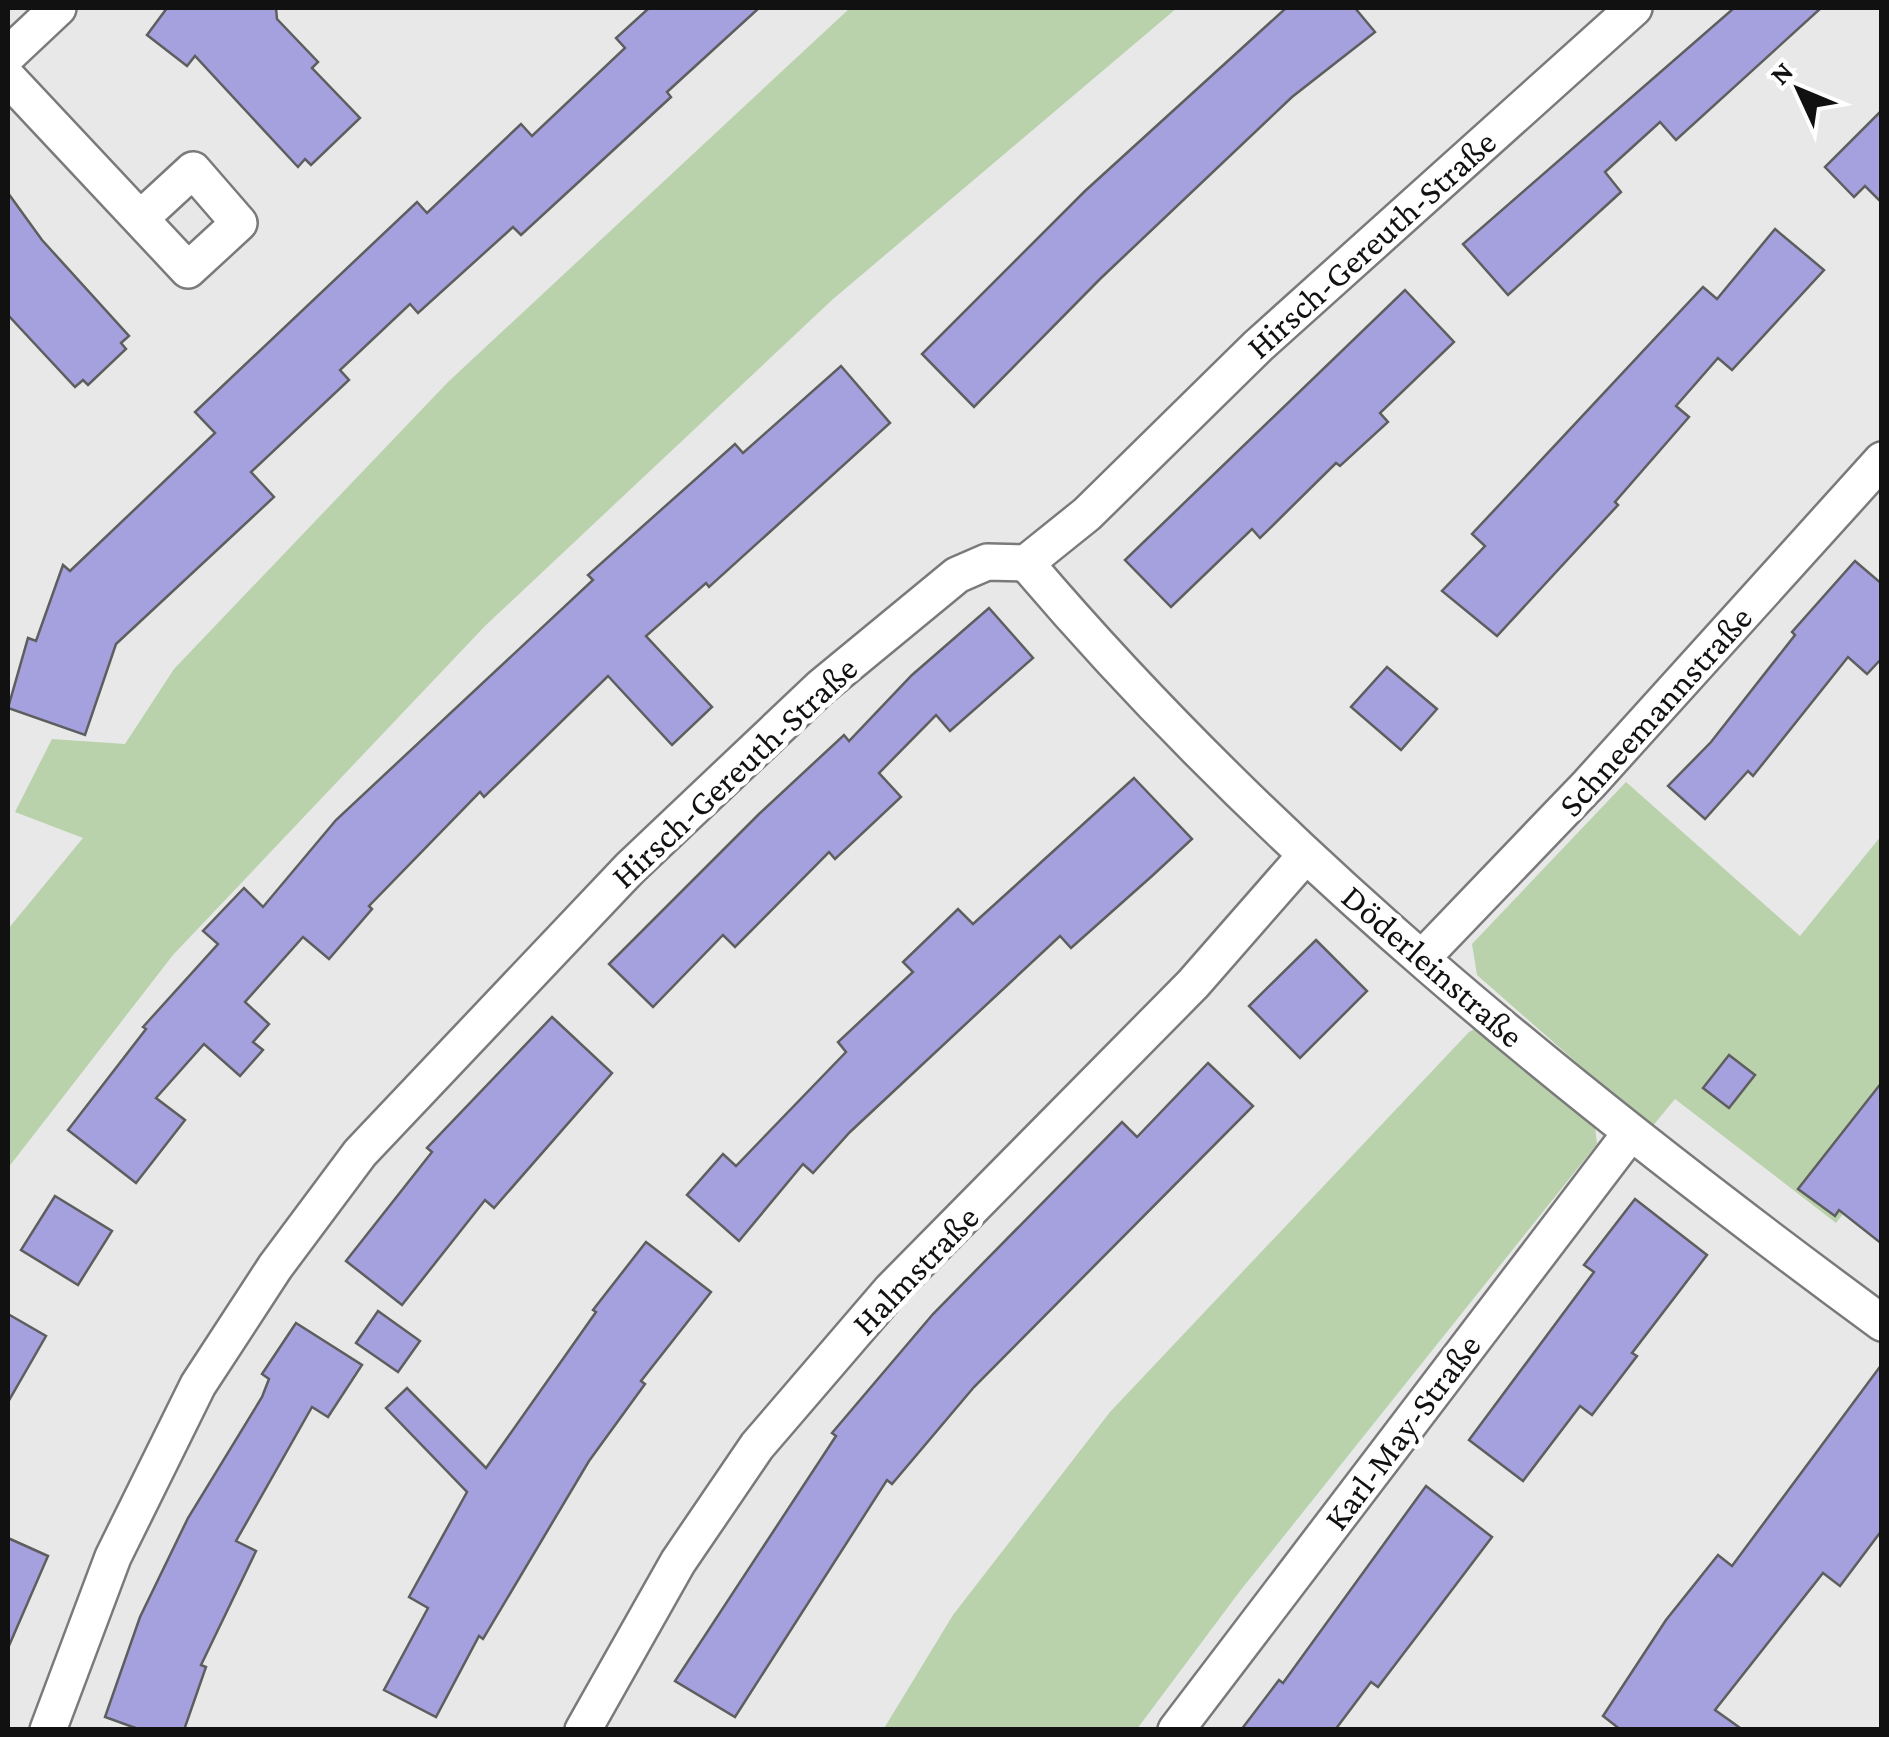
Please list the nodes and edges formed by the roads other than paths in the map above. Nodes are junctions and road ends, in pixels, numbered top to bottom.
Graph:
1 (58, 8) edge
2 (1634, 8) edge
3 (8, 55) edge
4 (8, 78) edge
5 (140, 218) dead end
6 (1882, 460) edge
7 (1026, 562) junction
8 (1305, 856) junction
9 (1424, 957) junction
10 (1630, 1135) junction
11 (1882, 1323) edge
12 (48, 1730) edge
13 (583, 1730) edge
14 (1176, 1730) edge

1 - 3 street
2 - 7 street, Hirsch-Gereuth-Straße
4 - 5 street
6 - 9 street, Schneemannstraße
7 - 8 street, Döderleinstraße
7 - 12 street, Hirsch-Gereuth-Straße
8 - 9 street, Döderleinstraße
8 - 13 street, Halmstraße
9 - 10 street, Döderleinstraße
10 - 11 street, Döderleinstraße
10 - 14 street, Karl-May-Straße

